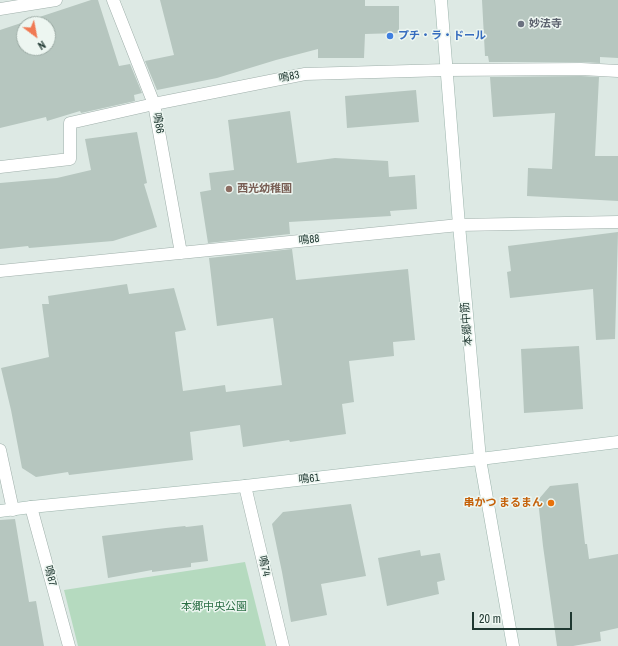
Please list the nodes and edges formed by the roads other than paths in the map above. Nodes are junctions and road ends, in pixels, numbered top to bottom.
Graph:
1 (56, 0) edge
2 (113, 0) edge
3 (441, 0) edge
4 (0, 9) edge
5 (446, 70) junction
6 (618, 71) edge
7 (154, 104) junction
8 (0, 167) edge
9 (618, 222) edge
10 (459, 225) junction
11 (181, 253) junction
12 (0, 271) edge
13 (618, 442) edge
14 (0, 450) edge
15 (480, 460) junction
16 (245, 486) junction
17 (31, 506) junction
18 (14, 510) junction
19 (0, 511) edge
20 (69, 646) edge
21 (283, 646) edge
22 (514, 646) edge

1 - 4 street
2 - 7 street, 鳴86
3 - 5 street, 本郷中筋
5 - 6 street, 鳴83
5 - 7 street, 鳴83
5 - 10 street, 本郷中筋
7 - 8 street, 鳴83
7 - 11 street, 鳴86
9 - 10 street, 鳴88
10 - 11 street, 鳴88
10 - 15 street, 本郷中筋
11 - 12 street, 鳴88
13 - 15 street, 鳴61
14 - 18 street
15 - 16 street, 鳴61
15 - 22 street, 本郷中筋
16 - 17 street, 鳴61
16 - 21 street, 鳴74
17 - 18 street, 鳴61
17 - 20 street, 鳴87
18 - 19 street, 鳴61

